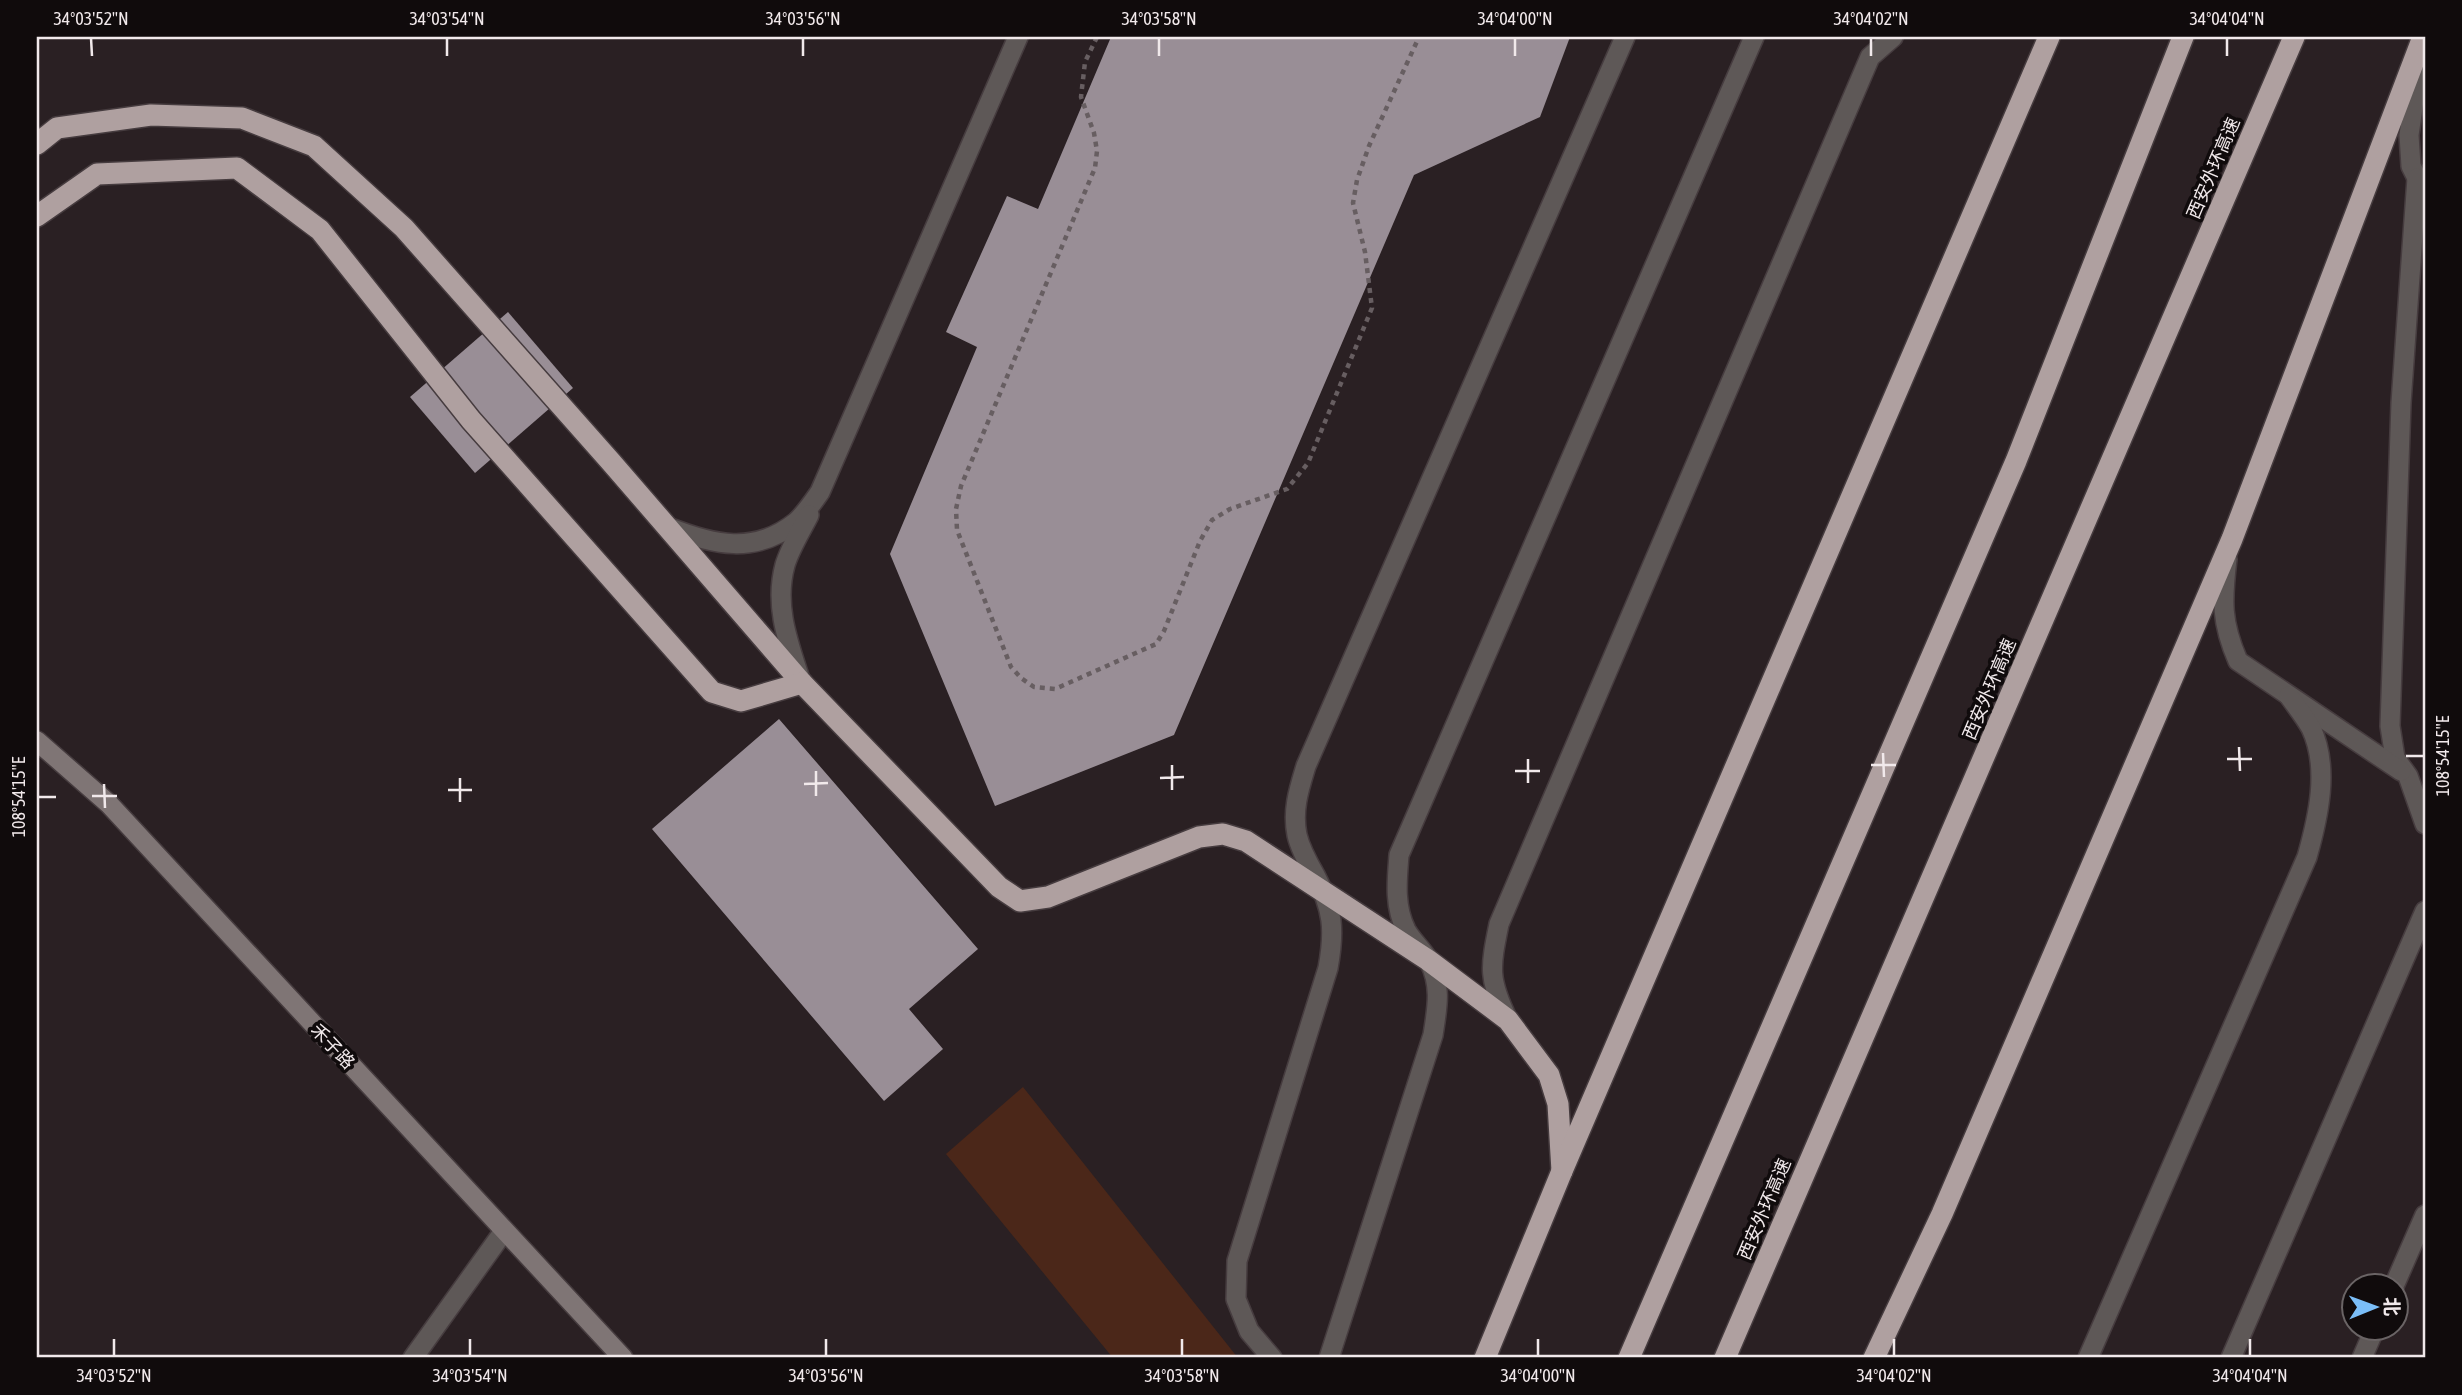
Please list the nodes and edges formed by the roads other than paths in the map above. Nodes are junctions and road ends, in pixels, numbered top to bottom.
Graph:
1 (1018, 37) edge
2 (1625, 37) edge
3 (1754, 37) edge
4 (1763, 37) edge
5 (1893, 37) edge
6 (2049, 37) edge
7 (2183, 37) edge
8 (2294, 37) edge
9 (2423, 37) edge
10 (1745, 57) junction
11 (37, 144) edge
12 (2421, 186) edge
13 (37, 216) edge
14 (820, 492) junction
15 (668, 527) junction
16 (2228, 548) junction
17 (802, 683) junction
18 (2289, 696) junction
19 (37, 741) edge
20 (2408, 776) junction
21 (2425, 788) edge
22 (2425, 824) edge
23 (1324, 892) junction
24 (2425, 911) edge
25 (1428, 960) junction
26 (1508, 1020) junction
27 (1562, 1171) junction
28 (2425, 1215) edge
29 (504, 1231) junction
30 (2400, 1272) edge
31 (413, 1358) edge
32 (623, 1358) edge
33 (1272, 1358) edge
34 (1329, 1358) edge
35 (1485, 1358) edge
36 (1629, 1358) edge
37 (1725, 1358) edge
38 (1874, 1358) edge
39 (2088, 1358) edge
40 (2231, 1358) edge

1 - 14 street
2 - 23 street
3 - 10 street
4 - 10 street
5 - 26 street
6 - 27 highway
7 - 36 highway
8 - 37 highway, 西安外环高速
9 - 12 street
9 - 16 highway
10 - 25 street
11 - 15 highway
12 - 20 street
13 - 17 highway
14 - 15 street
14 - 17 street
15 - 17 highway
16 - 18 street
16 - 38 highway
17 - 23 highway
18 - 20 street
18 - 39 street
19 - 29 main road, 禾子路
20 - 21 street
20 - 22 street
23 - 25 highway
23 - 33 street
24 - 40 street
25 - 26 highway
25 - 34 street
26 - 27 highway
27 - 35 highway
28 - 30 street
29 - 31 street
29 - 32 main road, 禾子路

